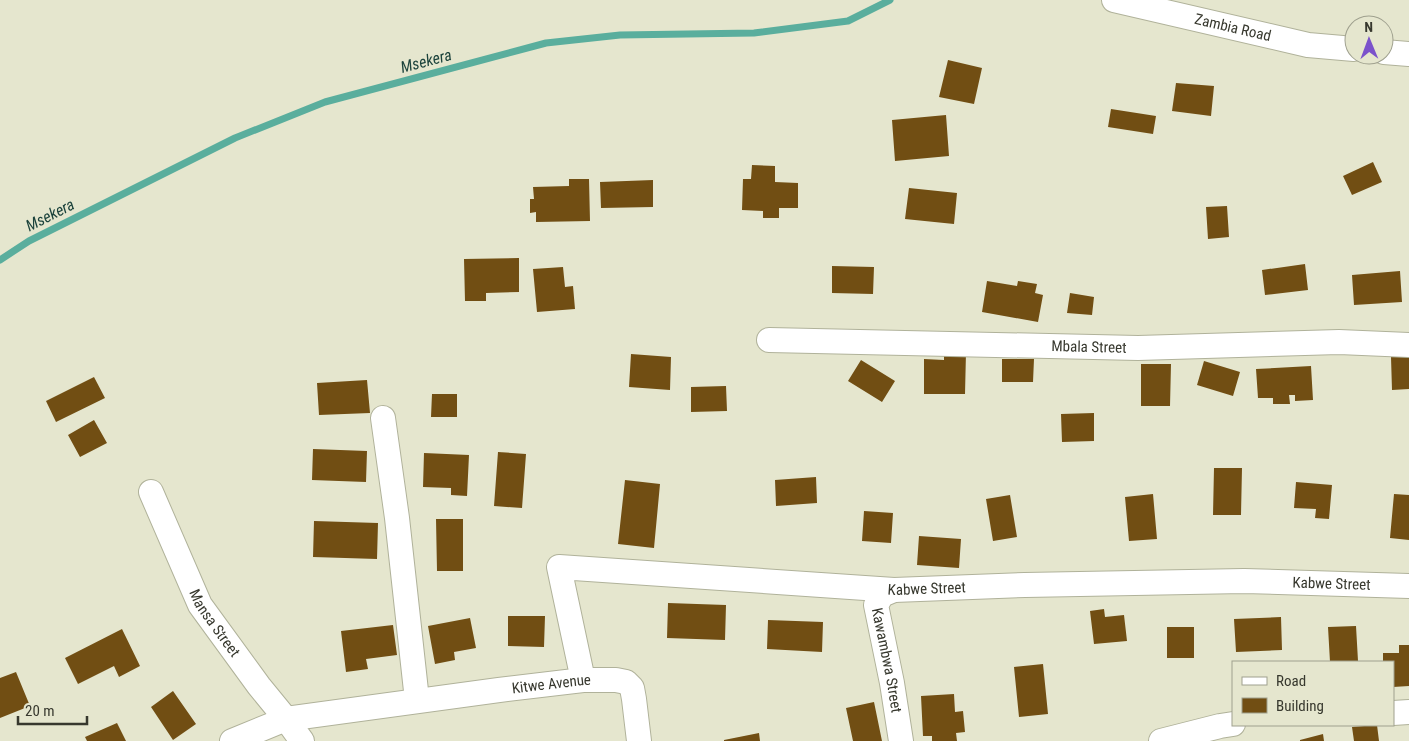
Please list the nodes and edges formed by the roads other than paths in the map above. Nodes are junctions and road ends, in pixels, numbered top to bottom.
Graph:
1 (1114, 0) edge
2 (1344, 48) edge
3 (1394, 53) edge
4 (1409, 54) edge
5 (769, 340) dead end
6 (1409, 345) edge
7 (382, 418) dead end
8 (151, 492) dead end
9 (1409, 586) edge
10 (894, 590) junction
11 (583, 680) junction
12 (417, 700) junction
13 (1394, 712) edge
14 (1409, 712) edge
15 (286, 719) junction
16 (1232, 724) edge
17 (232, 741) edge
18 (302, 741) edge
19 (639, 741) edge
20 (901, 741) edge
21 (1161, 741) edge

1 - 2 street, Zambia Road
3 - 4 street
5 - 6 street, Mbala Street
7 - 12 street
8 - 15 street, Mansa Street
9 - 10 street, Kabwe Street
10 - 11 street, Kabwe Street
10 - 20 street, Kawambwa Street
11 - 12 street, Kitwe Avenue
11 - 19 street, Kitwe Avenue
12 - 15 street, Kitwe Avenue
13 - 14 street
15 - 17 street
15 - 18 street, Mansa Street
16 - 21 street

